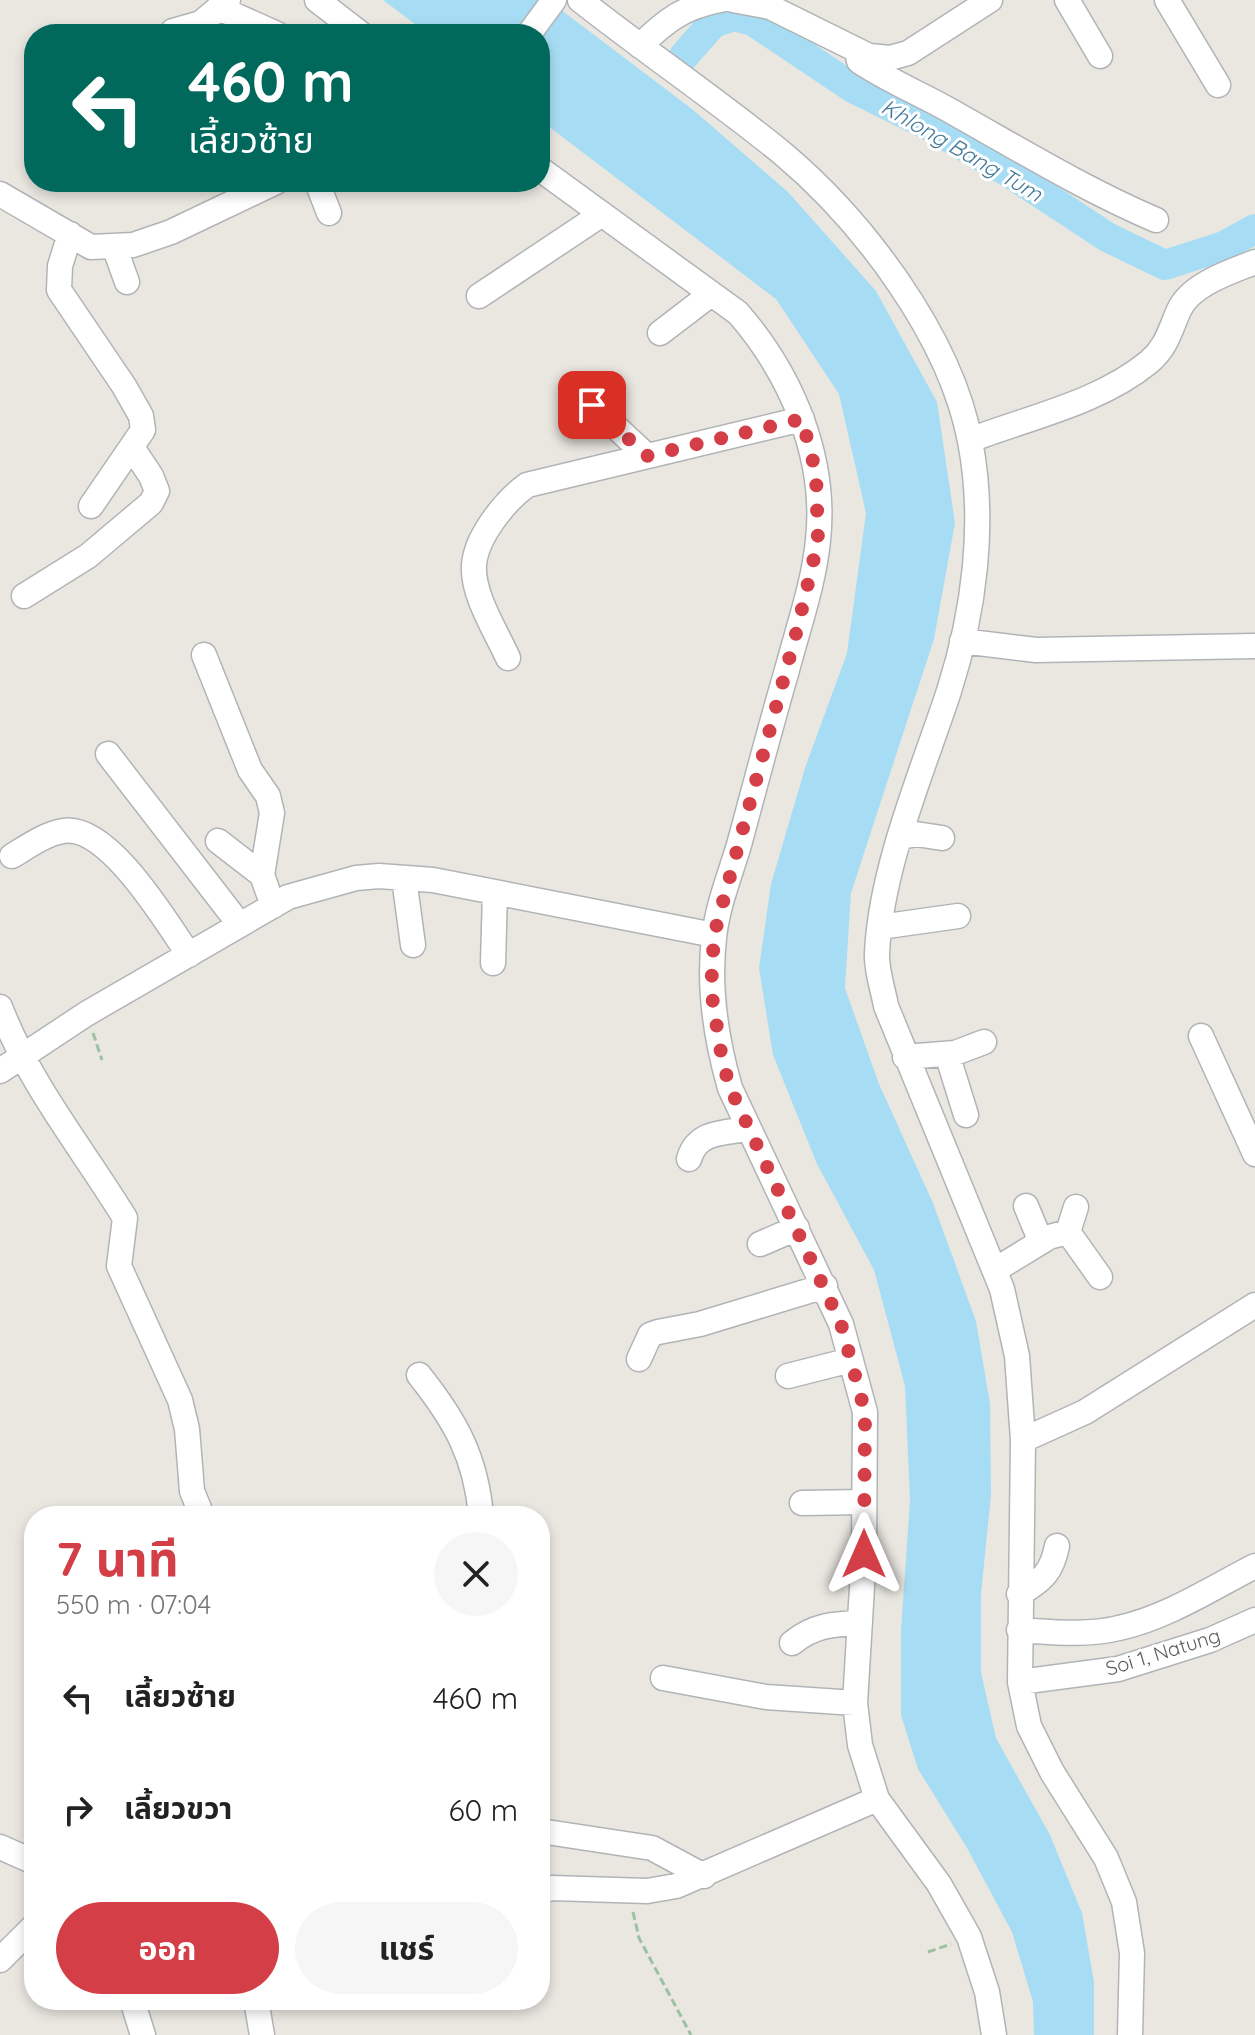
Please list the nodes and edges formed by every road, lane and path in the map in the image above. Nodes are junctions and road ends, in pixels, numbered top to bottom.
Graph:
1 (317, 0) edge
2 (554, 0) edge
3 (580, 0) edge
4 (720, 0) edge
5 (733, 0) edge
6 (990, 0) edge
7 (1067, 0) edge
8 (1167, 0) edge
9 (224, 4) edge
10 (198, 24) edge
11 (259, 24) edge
12 (348, 24) edge
13 (536, 24) edge
14 (640, 46) junction
15 (857, 51) junction
16 (1100, 56) dead end
17 (1218, 85) dead end
18 (550, 176) edge
19 (255, 192) edge
20 (321, 192) edge
21 (0, 194) edge
22 (329, 213) dead end
23 (602, 214) junction
24 (1156, 220) dead end
25 (70, 234) junction
26 (114, 246) junction
27 (1255, 262) edge
28 (127, 282) dead end
29 (711, 294) junction
30 (479, 296) dead end
31 (660, 333) dead end
32 (592, 405) dead end
33 (802, 419) junction
34 (970, 440) junction
35 (133, 449) junction
36 (647, 456) junction
37 (91, 506) dead end
38 (24, 596) dead end
39 (962, 641) junction
40 (1255, 646) edge
41 (204, 655) dead end
42 (508, 658) dead end
43 (108, 754) dead end
44 (901, 837) junction
45 (942, 838) dead end
46 (218, 841) dead end
47 (12, 856) dead end
48 (262, 875) junction
49 (404, 878) junction
50 (495, 893) junction
51 (273, 906) junction
52 (958, 916) dead end
53 (240, 925) junction
54 (880, 927) junction
55 (714, 935) junction
56 (413, 945) dead end
57 (189, 955) junction
58 (493, 963) dead end
59 (0, 1007) edge
60 (86, 1014) junction
61 (1201, 1036) dead end
62 (984, 1042) dead end
63 (947, 1054) junction
64 (22, 1057) junction
65 (905, 1057) junction
66 (102, 1060) dead end
67 (0, 1071) edge
68 (966, 1115) dead end
69 (748, 1129) junction
70 (1255, 1154) edge
71 (689, 1159) dead end
72 (1026, 1206) dead end
73 (1076, 1207) dead end
74 (797, 1228) junction
75 (1068, 1232) junction
76 (1041, 1242) junction
77 (760, 1244) dead end
78 (995, 1270) junction
79 (1100, 1277) dead end
80 (825, 1286) junction
81 (1255, 1305) edge
82 (639, 1359) dead end
83 (851, 1360) junction
84 (419, 1375) dead end
85 (788, 1376) dead end
86 (1023, 1440) junction
87 (864, 1502) junction
88 (802, 1503) dead end
89 (198, 1506) edge
90 (479, 1506) edge
91 (1057, 1546) dead end
92 (1255, 1566) edge
93 (1019, 1594) junction
94 (1255, 1620) edge
95 (860, 1623) junction
96 (1019, 1630) junction
97 (792, 1643) dead end
98 (663, 1678) dead end
99 (1020, 1682) junction
100 (855, 1703) junction
101 (877, 1799) junction
102 (550, 1833) edge
103 (0, 1847) edge
104 (24, 1858) edge
105 (704, 1876) junction
106 (550, 1888) edge
107 (628, 1891) junction
108 (24, 1936) edge
109 (0, 1960) edge
110 (135, 2010) edge
111 (258, 2010) edge
112 (143, 2035) edge
113 (262, 2035) edge
114 (691, 2035) edge
115 (994, 2035) edge
116 (1130, 2035) edge

1 - 12 street
2 - 13 street
3 - 14 street
4 - 14 street
5 - 15 street
6 - 15 street
7 - 16 street
8 - 17 street
9 - 10 street
9 - 11 street
14 - 34 street
15 - 24 street
18 - 23 street
19 - 26 street
20 - 22 street
21 - 25 street
23 - 29 street
23 - 30 street
25 - 26 street
25 - 35 street
26 - 28 street
27 - 34 street
29 - 31 street
29 - 33 street
32 - 36 street
33 - 36 street
33 - 55 street
34 - 39 street
35 - 37 street
35 - 38 street
36 - 42 street
39 - 40 street
39 - 44 street
41 - 48 street
43 - 53 street
44 - 45 street
44 - 54 street
46 - 48 street
47 - 57 street
48 - 51 street
49 - 50 street
49 - 51 street
49 - 56 street
50 - 55 street
50 - 58 street
51 - 53 street
52 - 54 street
53 - 57 street
54 - 65 street
55 - 69 street
57 - 60 street
59 - 64 street
60 - 64 street
60 - 66 path
61 - 70 street
62 - 63 street
63 - 65 street
63 - 68 street
64 - 67 street
64 - 89 street
65 - 78 street
69 - 71 street
69 - 74 street
72 - 76 street
73 - 75 street
74 - 77 street
74 - 80 street
75 - 76 street
75 - 79 street
76 - 78 street
78 - 86 street
80 - 82 street
80 - 83 street
81 - 86 street
83 - 85 street
83 - 87 street
84 - 90 street
86 - 93 street
87 - 88 street
87 - 95 street
91 - 93 street
92 - 96 street
93 - 96 street
94 - 99 street, Soi 1, Natung
95 - 97 street
95 - 100 street
96 - 99 street
98 - 100 street
99 - 116 street
100 - 101 street
101 - 105 street
101 - 115 street
102 - 105 street
103 - 104 street
105 - 107 street
106 - 107 street
107 - 114 path
108 - 109 street
110 - 112 street
111 - 113 street

